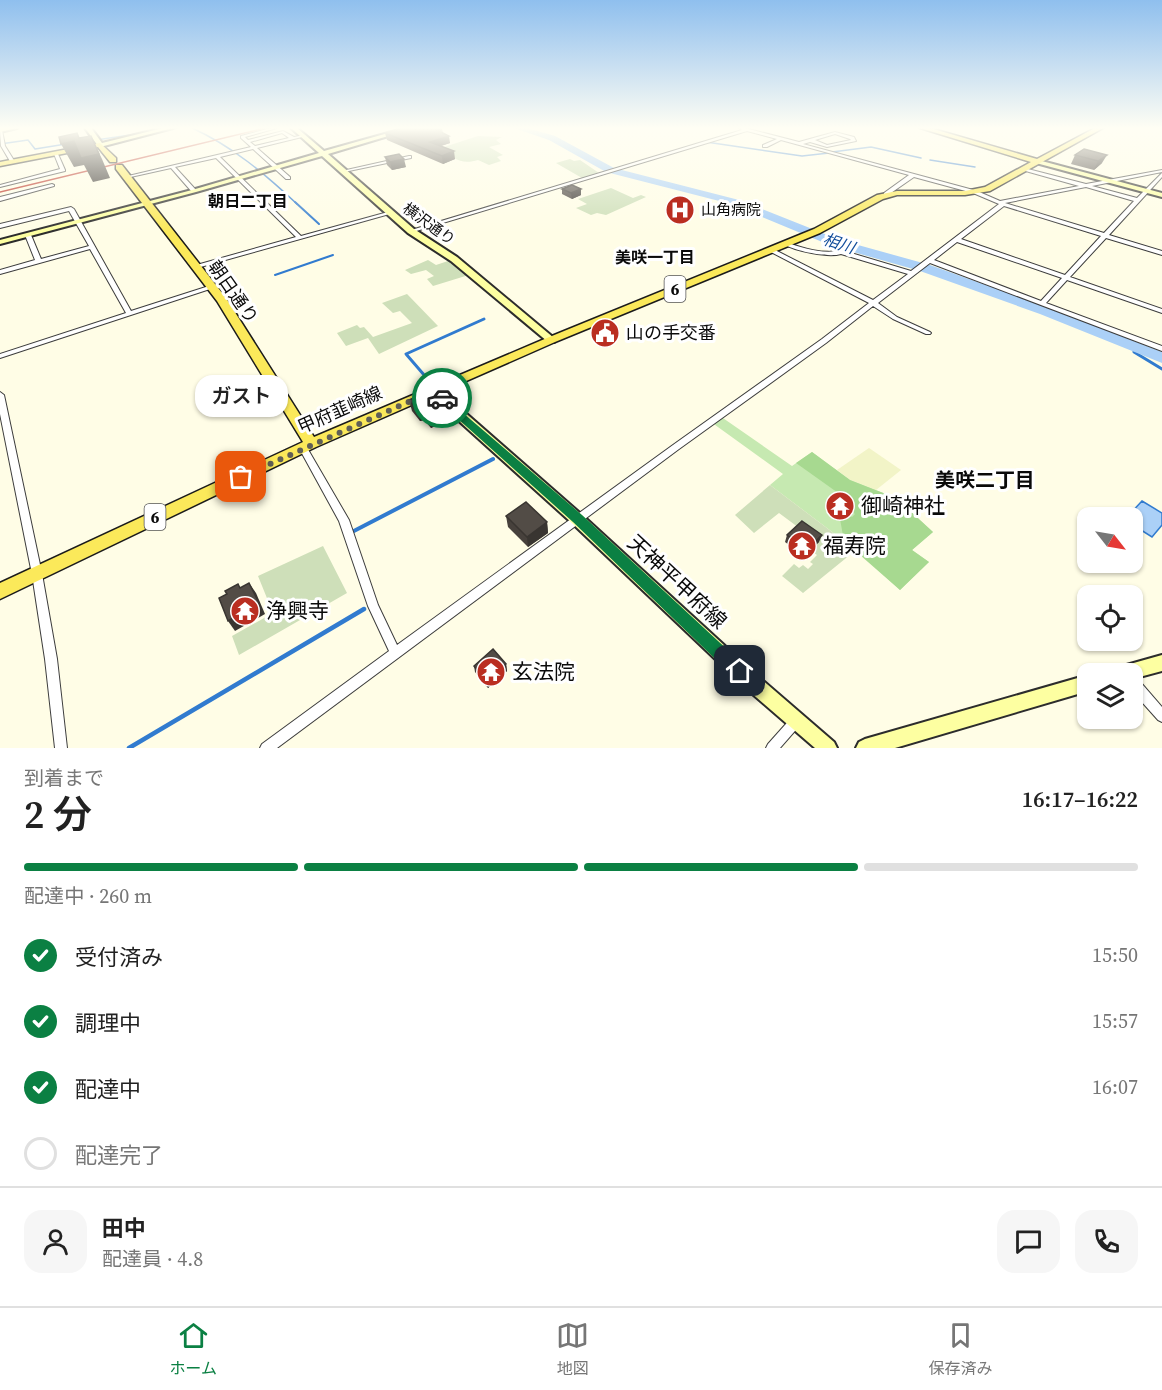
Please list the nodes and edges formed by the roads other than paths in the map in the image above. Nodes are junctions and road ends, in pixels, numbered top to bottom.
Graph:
1 (60, 163) edge
2 (116, 163) edge
3 (186, 163) edge
4 (224, 163) edge
5 (271, 163) edge
6 (289, 163) edge
7 (335, 163) edge
8 (382, 163) edge
9 (632, 163) edge
10 (868, 163) edge
11 (1036, 163) edge
12 (1041, 163) edge
13 (172, 166) junction
14 (275, 167) junction
15 (1024, 169) junction
16 (344, 171) junction
17 (1162, 172) edge
18 (913, 175) junction
19 (126, 177) junction
20 (239, 178) junction
21 (288, 178) dead end
22 (1110, 181) junction
23 (52, 185) dead end
24 (0, 186) edge
25 (1083, 186) junction
26 (1147, 190) junction
27 (194, 191) junction
28 (975, 192) junction
29 (886, 194) junction
30 (1162, 195) edge
31 (0, 199) edge
32 (1138, 200) junction
33 (1002, 203) junction
34 (147, 204) junction
35 (390, 213) junction
36 (78, 222) junction
37 (0, 226) edge
38 (411, 231) junction
39 (28, 235) junction
40 (1104, 236) junction
41 (299, 237) junction
42 (958, 240) junction
43 (0, 242) edge
44 (786, 244) junction
45 (91, 247) junction
46 (771, 249) junction
47 (1162, 253) edge
48 (931, 261) junction
49 (39, 262) junction
50 (195, 267) junction
51 (0, 272) edge
52 (911, 273) junction
53 (1067, 277) junction
54 (211, 287) junction
55 (1042, 303) junction
56 (873, 304) junction
57 (1162, 311) edge
58 (129, 313) junction
59 (928, 333) dead end
60 (551, 340) junction
61 (1162, 349) edge
62 (0, 356) edge
63 (433, 391) junction
64 (0, 395) edge
65 (5, 441) edge
66 (307, 446) junction
67 (577, 519) junction
68 (37, 574) junction
69 (0, 591) edge
70 (395, 652) junction
71 (1162, 663) edge
72 (1143, 668) edge
73 (1077, 686) edge
74 (1143, 694) edge
75 (1162, 716) edge
76 (796, 720) junction
77 (61, 748) edge
78 (266, 748) edge
79 (772, 748) edge
80 (828, 748) edge
81 (865, 748) edge

1 - 24 street
2 - 19 main road, 朝日通り
3 - 13 street
4 - 20 street
5 - 14 street
6 - 14 street
7 - 16 street, 横沢通り
8 - 16 street
9 - 38 street
10 - 18 street
11 - 15 main road, 6
12 - 22 street
13 - 19 street
13 - 27 street
14 - 20 street
14 - 21 street
15 - 25 street
15 - 28 main road, 6
16 - 35 street, 横沢通り
17 - 22 street
17 - 26 street
18 - 28 street
18 - 29 street
19 - 34 main road, 朝日通り
20 - 27 street
20 - 41 street
22 - 25 street
22 - 26 street
23 - 31 street
25 - 32 street
25 - 33 street
26 - 30 street
26 - 32 street
27 - 34 street
28 - 29 main road, 6
28 - 33 street
29 - 44 main road, 甲府韮崎線 / 6
32 - 40 street
33 - 40 street
33 - 42 street
34 - 36 street
34 - 50 main road, 朝日通り
35 - 38 street, 横沢通り
35 - 41 street
36 - 37 street
36 - 39 street
36 - 45 street
38 - 60 street, 横沢通り
39 - 43 street
39 - 49 street
40 - 47 street
40 - 53 street
41 - 50 street
42 - 48 street
42 - 53 street
44 - 46 main road, 甲府韮崎線 / 6
44 - 52 street
45 - 49 street
45 - 58 street
46 - 56 street
46 - 60 main road, 甲府韮崎線 / 6
48 - 52 street
48 - 55 street
49 - 51 street
50 - 54 main road, 朝日通り
52 - 56 street
53 - 55 street
53 - 57 street
54 - 58 street
54 - 66 main road, 朝日通り
55 - 61 street
56 - 59 street
56 - 67 street
58 - 62 street
60 - 63 main road, 甲府韮崎線 / 6
63 - 66 main road, 甲府韮崎線 / 6
63 - 67 street, 天神平甲府線
64 - 65 street
65 - 68 street
66 - 68 main road, 甲府韮崎線 / 6
66 - 70 street
67 - 70 street
67 - 76 street, 天神平甲府線
68 - 69 main road, 甲府韮崎線 / 6
68 - 77 street
70 - 78 street
71 - 72 street
73 - 81 street
74 - 75 street
76 - 79 street
76 - 80 street, 天神平甲府線

